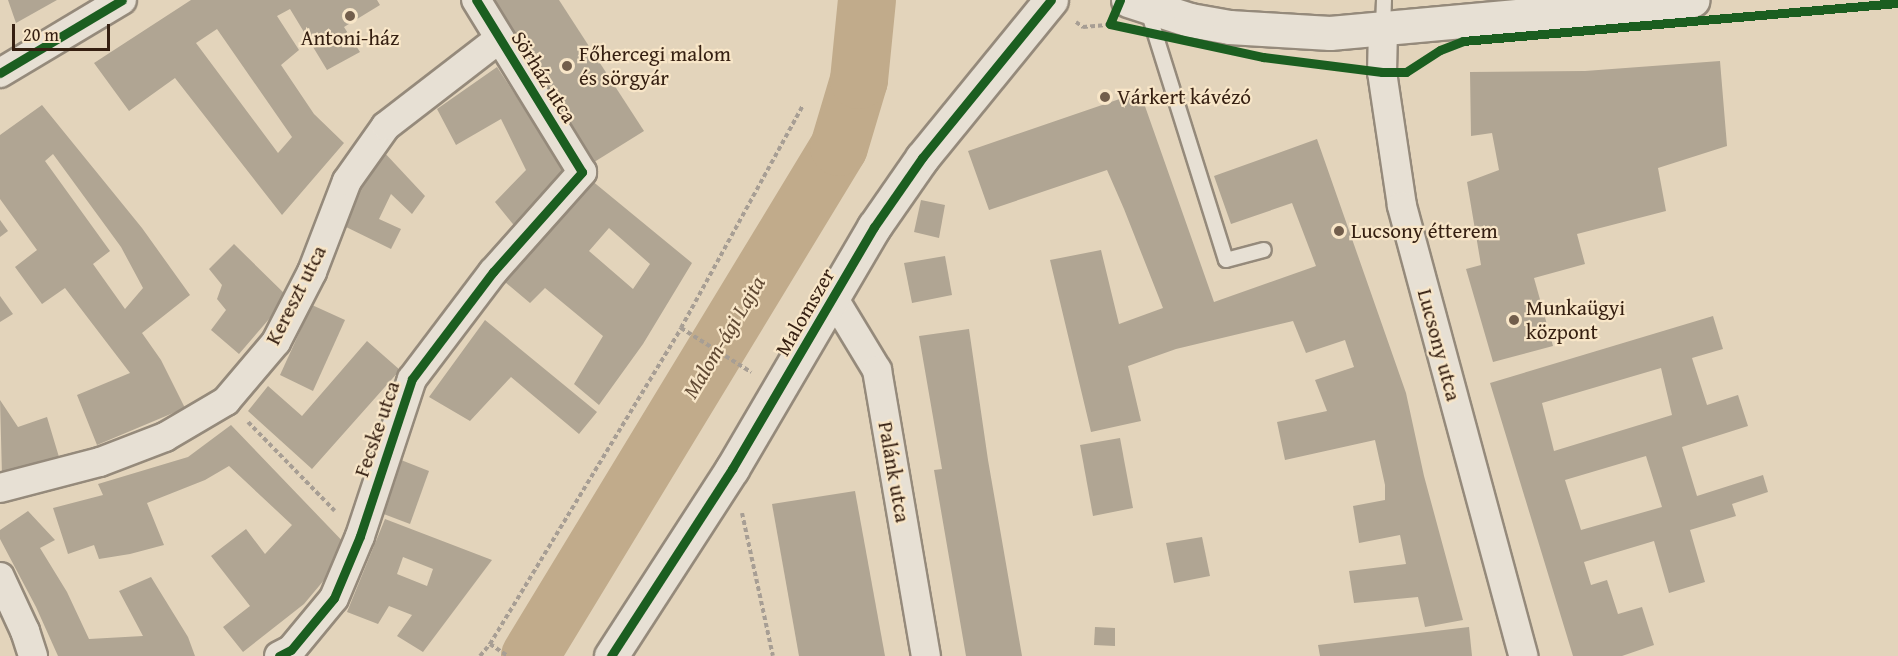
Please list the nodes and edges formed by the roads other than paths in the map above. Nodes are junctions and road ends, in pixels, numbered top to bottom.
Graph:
1 (122, 0) edge
2 (476, 0) edge
3 (1051, 0) edge
4 (1692, 0) edge
5 (1136, 14) edge
6 (1384, 14) edge
7 (499, 39) junction
8 (1, 70) edge
9 (582, 172) joint
10 (1264, 250) dead end
11 (834, 299) junction
12 (0, 488) edge
13 (0, 577) edge
14 (19, 641) edge
15 (279, 656) edge
16 (611, 656) edge
17 (926, 656) edge
18 (1523, 656) edge

1 - 8 street
2 - 7 street, Sörház utca
3 - 11 street, Malomszer
4 - 6 street
5 - 6 street
5 - 10 lane
6 - 18 street, Lucsony utca
7 - 9 street, Sörház utca
7 - 12 street, Kereszt utca
9 - 15 street, Fecske utca
11 - 16 street, Malomszer
11 - 17 street, Palánk utca
13 - 14 street

